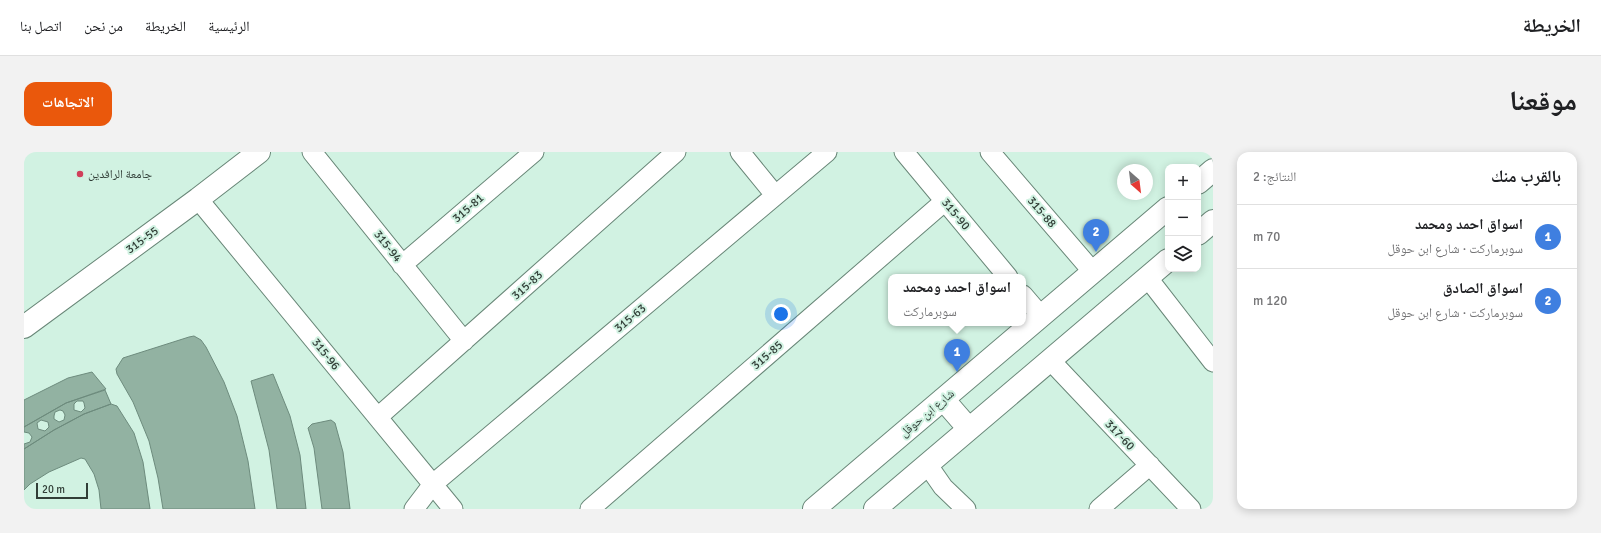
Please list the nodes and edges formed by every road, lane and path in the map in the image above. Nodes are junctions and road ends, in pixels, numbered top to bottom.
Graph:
1 (259, 152) edge
2 (312, 152) edge
3 (534, 152) edge
4 (676, 152) edge
5 (740, 152) edge
6 (826, 152) edge
7 (904, 152) edge
8 (993, 153) edge
9 (1213, 170) edge
10 (1201, 180) edge
11 (775, 196) junction
12 (198, 199) junction
13 (945, 201) junction
14 (1165, 211) edge
15 (1213, 221) edge
16 (1201, 231) edge
17 (1165, 262) edge
18 (402, 265) junction
19 (1093, 272) junction
20 (1006, 274) edge
21 (1147, 277) junction
22 (1026, 298) edge
23 (1041, 316) junction
24 (24, 327) edge
25 (464, 341) junction
26 (1050, 360) junction
27 (1213, 362) edge
28 (943, 399) junction
29 (378, 417) junction
30 (968, 429) junction
31 (928, 464) junction
32 (1150, 465) junction
33 (433, 484) junction
34 (414, 509) edge
35 (453, 509) edge
36 (590, 509) edge
37 (814, 509) edge
38 (875, 509) edge
39 (966, 509) edge
40 (1099, 509) edge
41 (1191, 509) edge

1 - 12 street, 315-55
2 - 18 street, 315-94
3 - 18 street, 315-81
4 - 25 street, 315-83
5 - 11 street
6 - 11 street, 315-63
7 - 13 street, 315-90
8 - 19 street, 315-88
9 - 10 street
11 - 33 street, 315-63
12 - 24 street, 315-55
12 - 29 street, 315-96
13 - 20 street, 315-90
13 - 36 street, 315-85
14 - 19 street, شارع ابن حوقل
15 - 16 street
17 - 21 street
18 - 25 street, 315-94
19 - 23 street, شارع ابن حوقل
21 - 26 street
21 - 27 street
22 - 23 street
23 - 28 street, شارع ابن حوقل
25 - 29 street, 315-83
26 - 30 street
26 - 32 street, 317-60
28 - 30 street
28 - 37 street, شارع ابن حوقل
29 - 33 street, 315-96
30 - 31 street
31 - 38 street
31 - 39 street
32 - 40 street
32 - 41 street, 317-60
33 - 34 street, 315-63
33 - 35 street, 315-96

